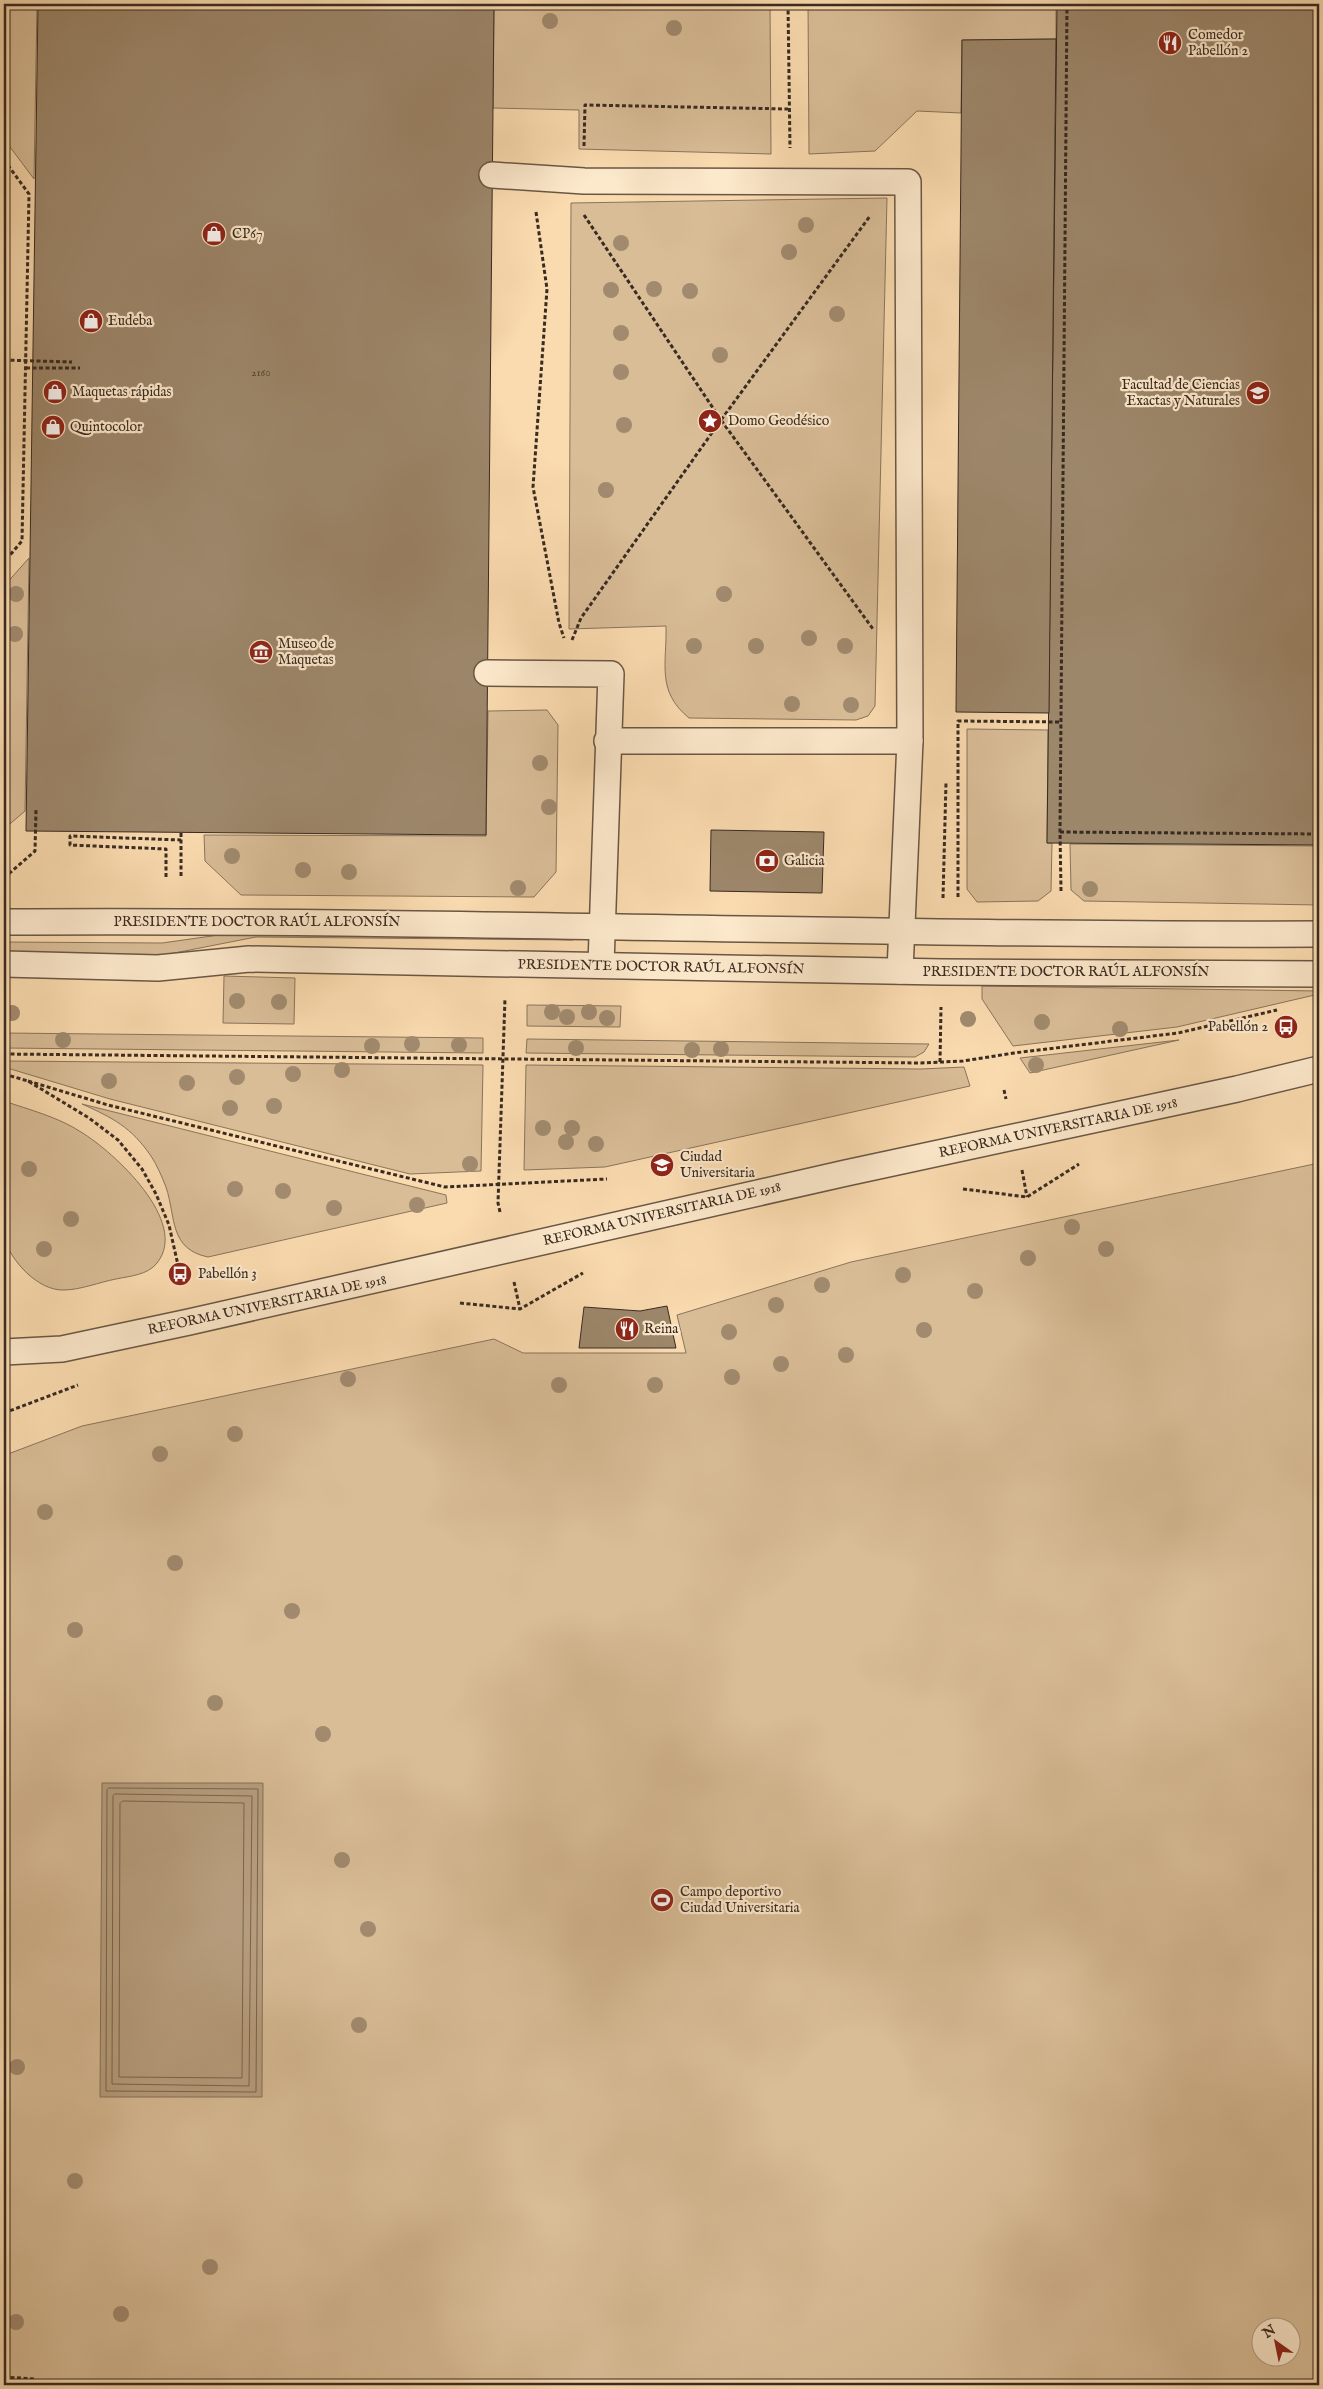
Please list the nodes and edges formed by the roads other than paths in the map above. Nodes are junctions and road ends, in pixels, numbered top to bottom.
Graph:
1 (492, 176) dead end
2 (487, 673) dead end
3 (607, 741) junction
4 (910, 741) junction
5 (4, 922) edge
6 (602, 927) junction
7 (901, 931) junction
8 (1319, 934) edge
9 (4, 964) edge
10 (601, 965) junction
11 (900, 971) junction
12 (1319, 974) edge
13 (1319, 1069) edge
14 (4, 1352) edge

1 - 4 lane
2 - 3 lane
3 - 4 lane
3 - 6 lane
4 - 7 lane
5 - 6 lane, PRESIDENTE DOCTOR RAÚL ALFONSÍN
6 - 7 lane, PRESIDENTE DOCTOR RAÚL ALFONSÍN
6 - 10 lane
7 - 8 lane, PRESIDENTE DOCTOR RAÚL ALFONSÍN
7 - 11 lane
9 - 10 lane, PRESIDENTE DOCTOR RAÚL ALFONSÍN
10 - 11 lane, PRESIDENTE DOCTOR RAÚL ALFONSÍN
11 - 12 lane, PRESIDENTE DOCTOR RAÚL ALFONSÍN
13 - 14 lane, REFORMA UNIVERSITARIA DE 1918

